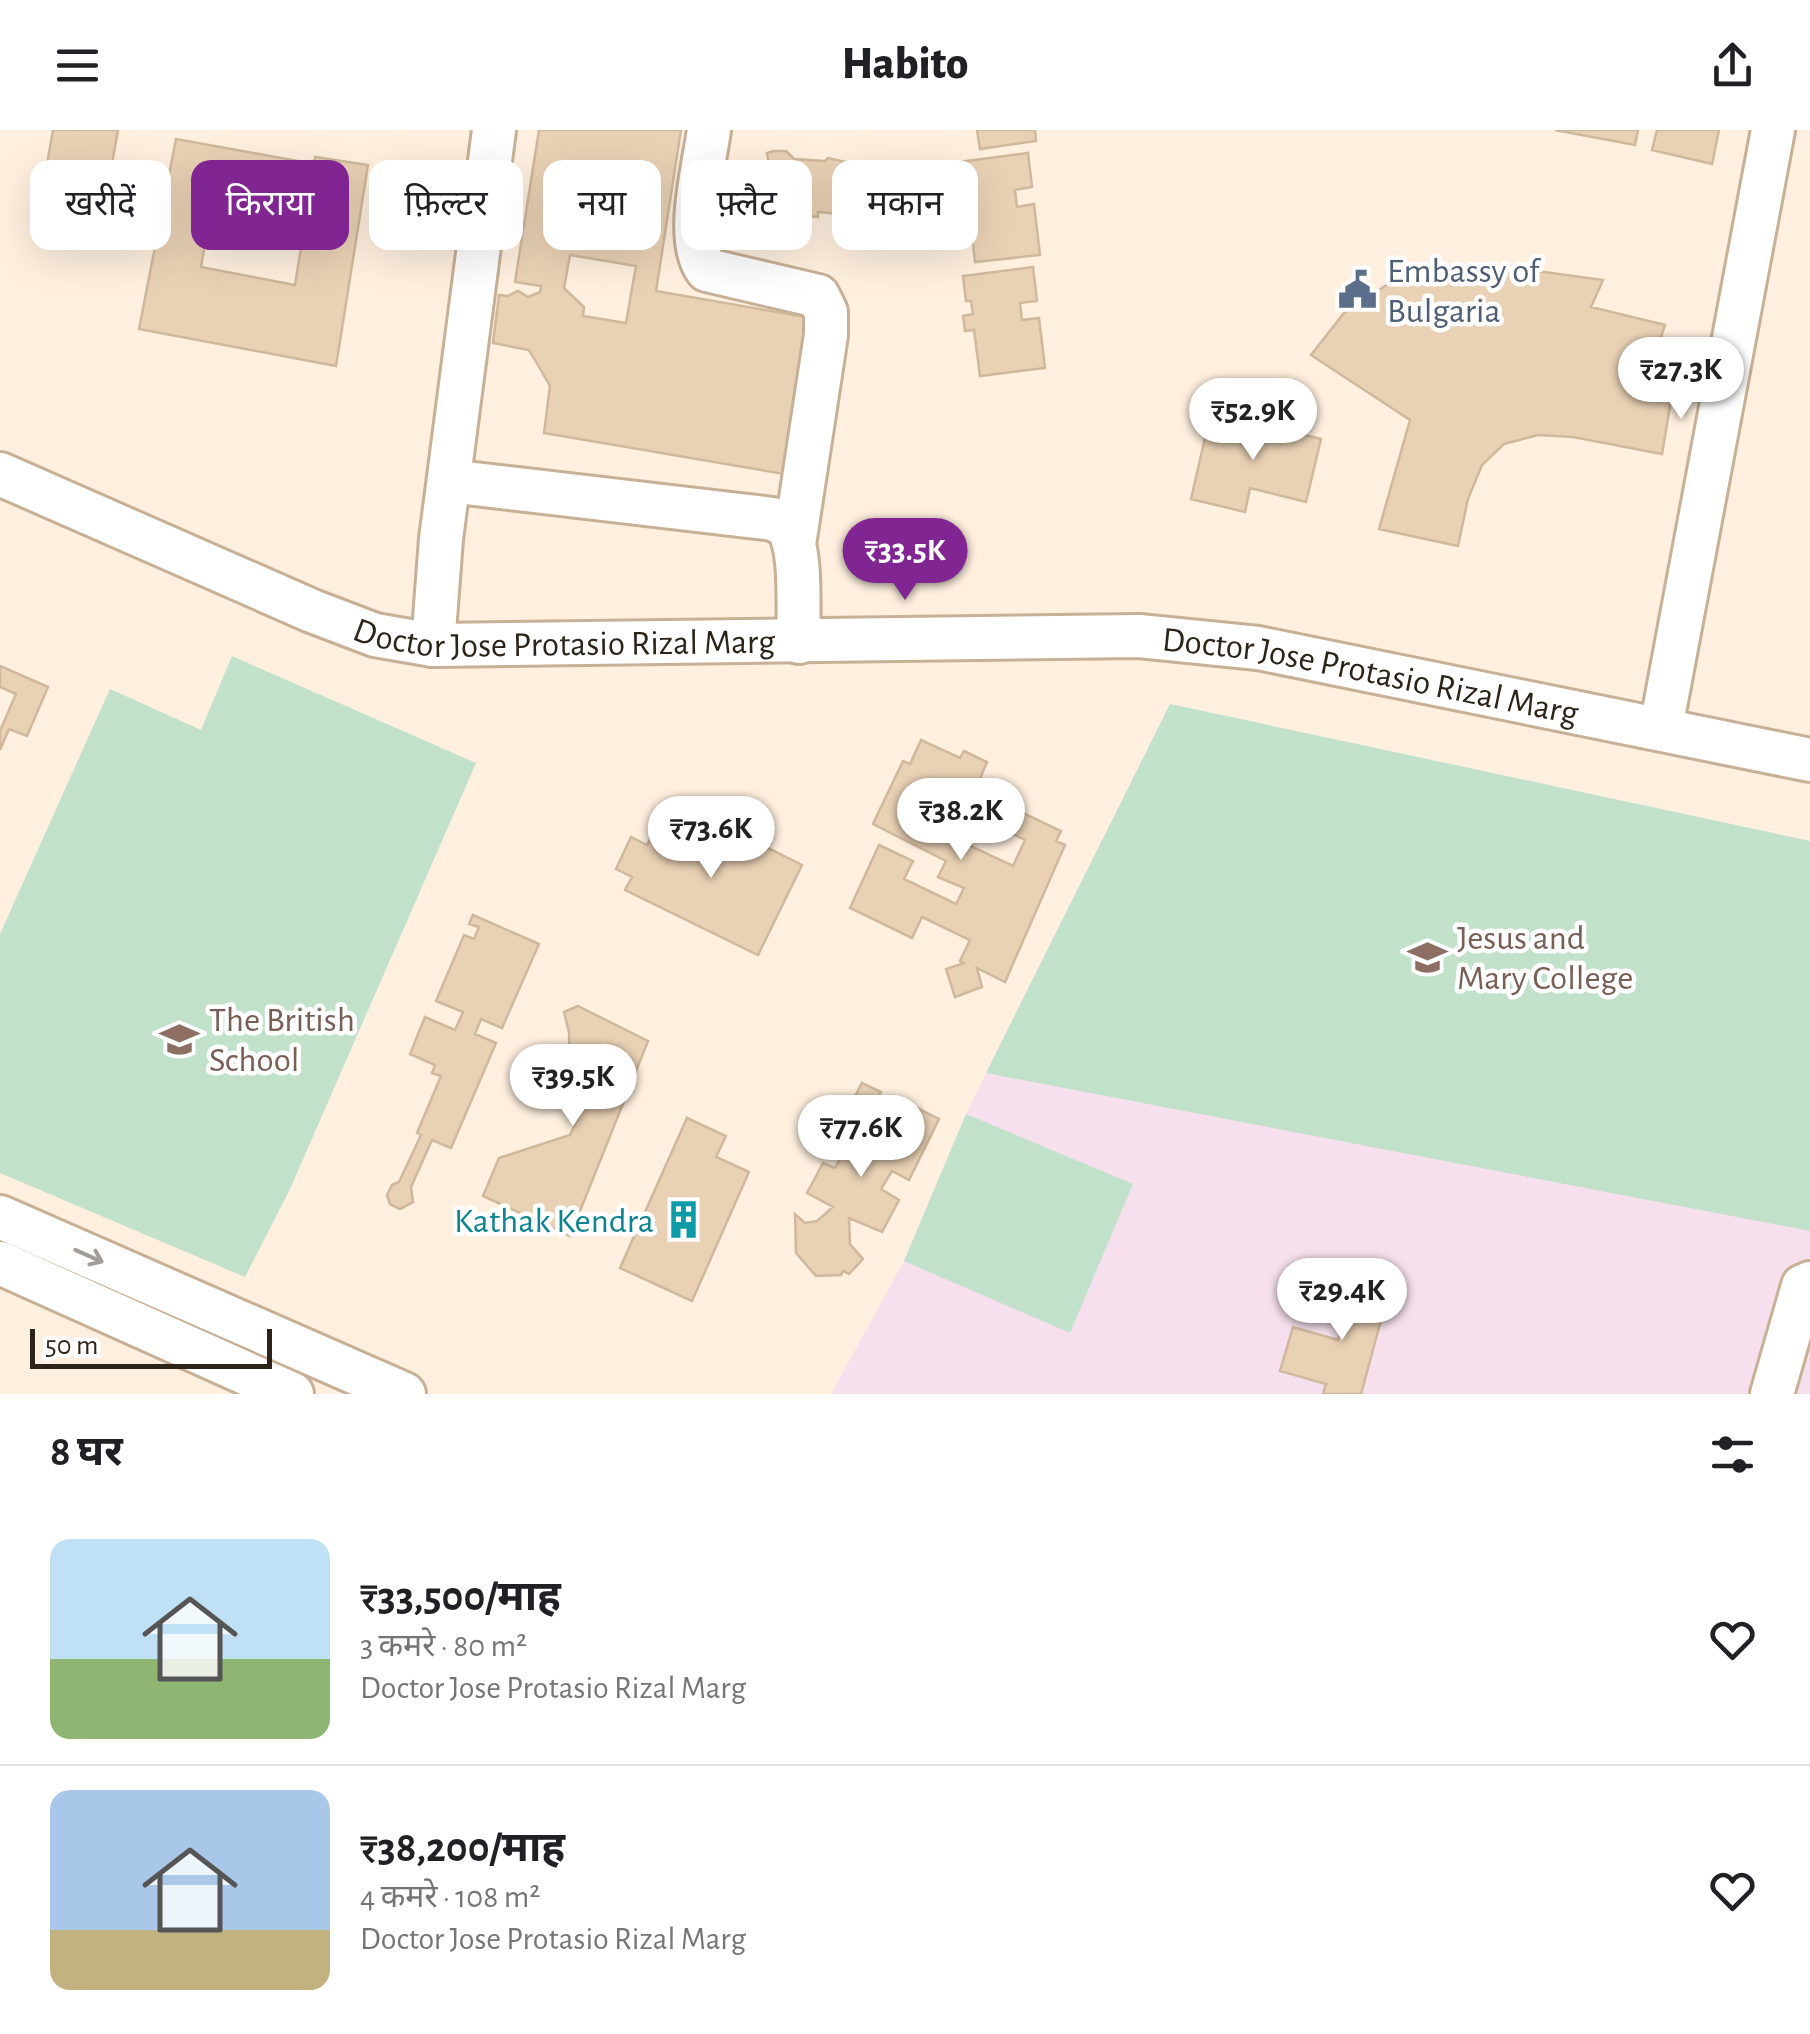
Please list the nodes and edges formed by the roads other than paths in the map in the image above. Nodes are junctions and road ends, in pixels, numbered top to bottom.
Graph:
1 (494, 130) edge
2 (709, 130) edge
3 (1772, 130) edge
4 (0, 474) edge
5 (448, 482) junction
6 (795, 538) junction
7 (799, 642) junction
8 (434, 645) junction
9 (1661, 728) junction
10 (1810, 760) edge
11 (0, 1216) edge
12 (0, 1264) edge
13 (1810, 1283) edge
14 (292, 1394) edge
15 (404, 1394) edge
16 (1772, 1394) edge

1 - 5 street
2 - 6 street
3 - 9 street
4 - 8 street, Doctor Jose Protasio Rizal Marg
5 - 6 street
5 - 8 street
6 - 7 street
7 - 8 street, Doctor Jose Protasio Rizal Marg
7 - 9 street, Doctor Jose Protasio Rizal Marg
9 - 10 street, Doctor Jose Protasio Rizal Marg
11 -> 15 street
12 - 14 street
13 - 16 street

